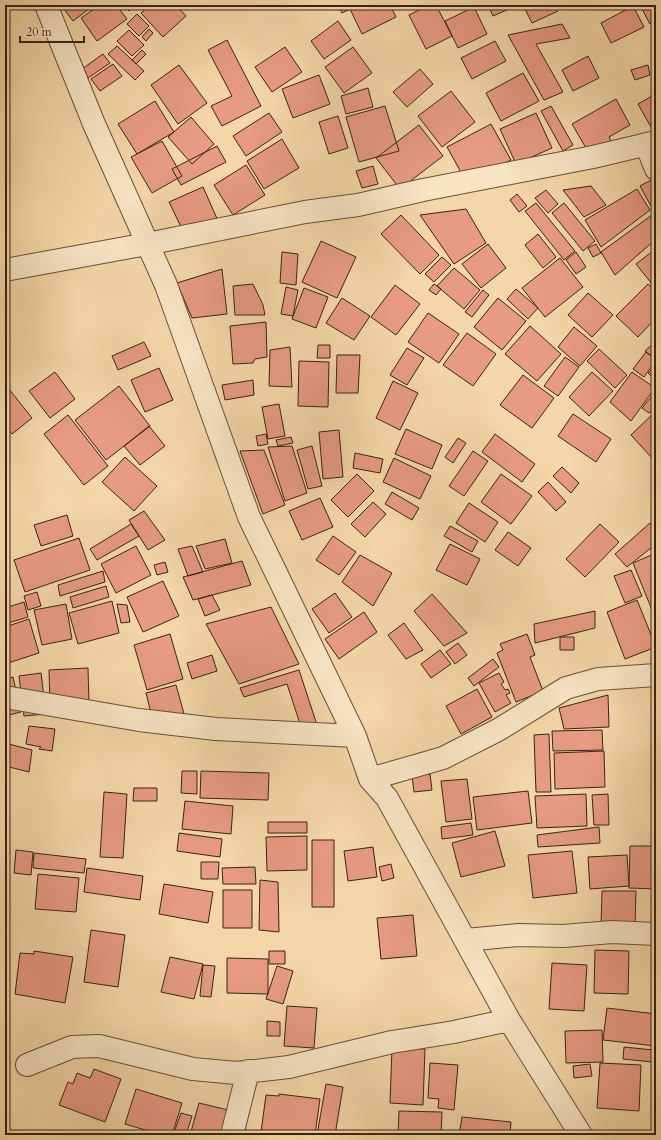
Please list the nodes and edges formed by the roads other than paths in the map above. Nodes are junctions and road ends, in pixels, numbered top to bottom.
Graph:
1 (46, 5) edge
2 (651, 143) edge
3 (656, 169) edge
4 (147, 244) junction
5 (5, 270) edge
6 (656, 675) edge
7 (5, 697) edge
8 (355, 736) junction
9 (370, 779) junction
10 (656, 934) edge
11 (466, 940) junction
12 (509, 1020) junction
13 (27, 1065) dead end
14 (248, 1071) junction
15 (232, 1135) edge
16 (581, 1135) edge

1 - 4 street
2 - 3 street
2 - 4 street
4 - 5 street
4 - 8 street
6 - 9 street
7 - 8 street
8 - 9 street
9 - 11 street
10 - 11 street
11 - 12 street
12 - 14 street
12 - 16 street
13 - 14 street
14 - 15 street

